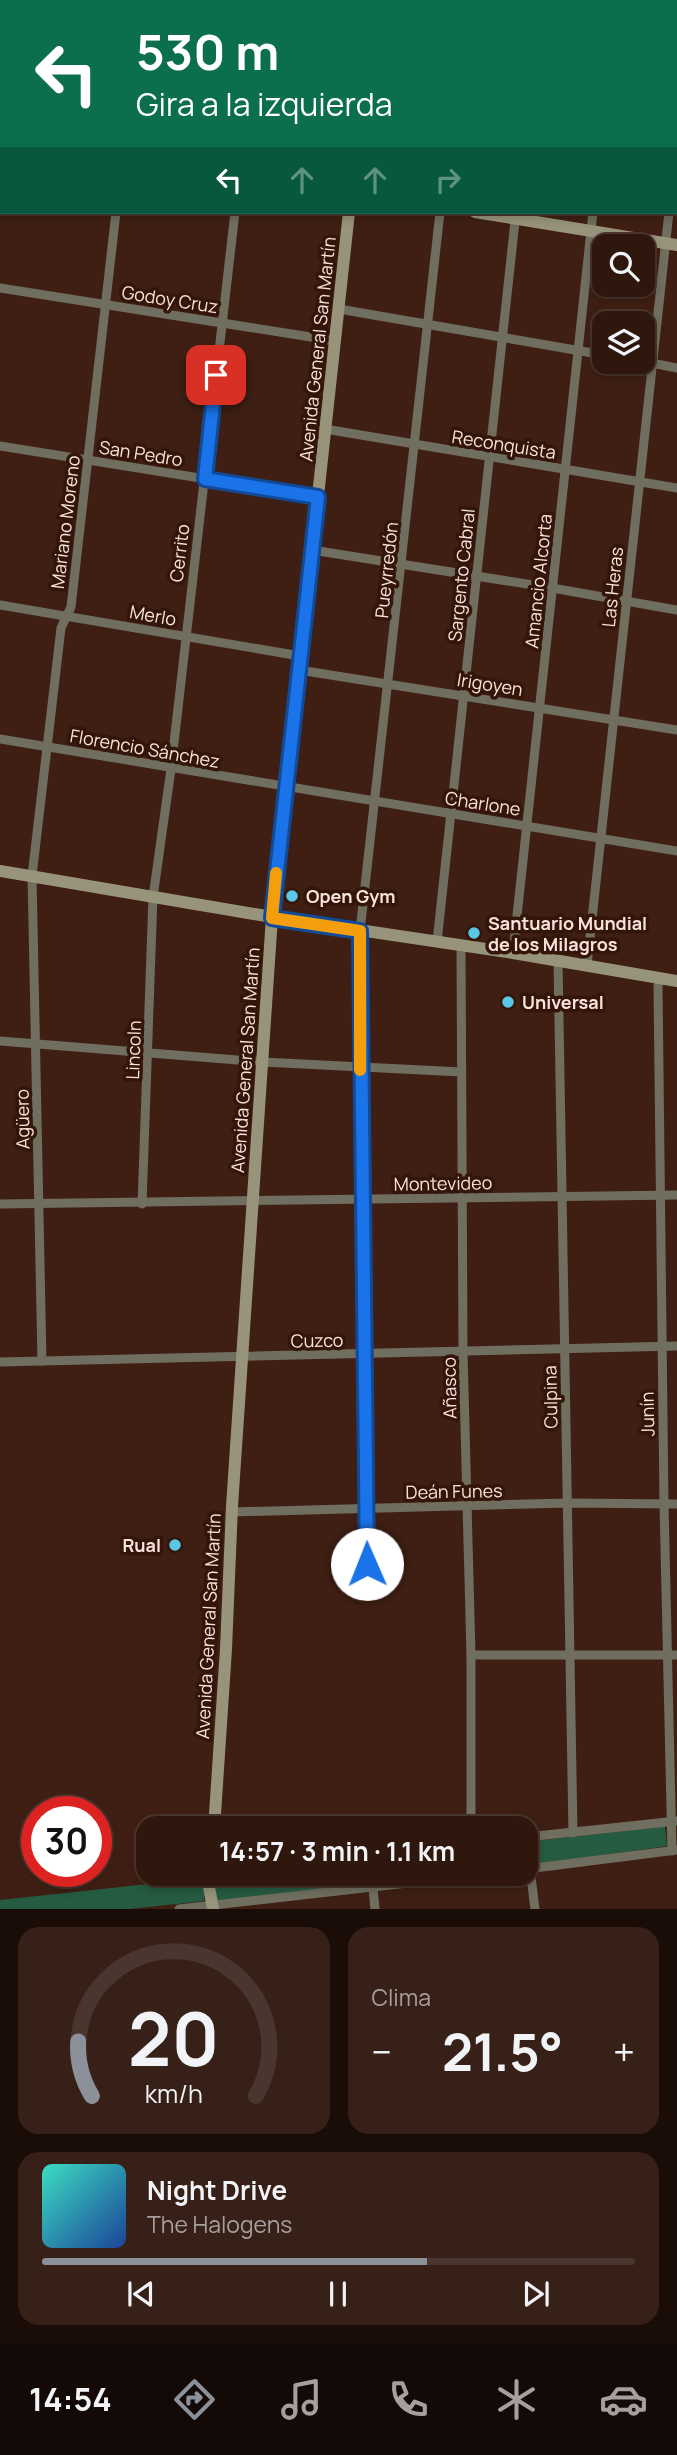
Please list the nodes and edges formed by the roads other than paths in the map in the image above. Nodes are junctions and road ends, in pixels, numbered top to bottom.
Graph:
1 (116, 214) edge
2 (235, 214) edge
3 (349, 214) edge
4 (440, 214) edge
5 (593, 214) edge
6 (669, 214) edge
7 (516, 215) edge
8 (590, 230) junction
9 (671, 244) edge
10 (0, 288) edge
11 (106, 305) junction
12 (339, 309) junction
13 (223, 323) junction
14 (429, 323) junction
15 (504, 338) junction
16 (336, 341) junction
17 (655, 350) edge
18 (578, 351) junction
19 (592, 353) edge
20 (655, 363) edge
21 (677, 368) edge
22 (652, 374) edge
23 (326, 429) junction
24 (0, 446) edge
25 (414, 446) junction
26 (489, 458) junction
27 (88, 460) junction
28 (566, 470) junction
29 (205, 479) junction
30 (640, 482) junction
31 (677, 488) edge
32 (318, 497) junction
33 (312, 550) junction
34 (402, 565) junction
35 (477, 576) junction
36 (552, 587) junction
37 (626, 601) junction
38 (0, 605) edge
39 (677, 610) edge
40 (66, 616) junction
41 (185, 636) junction
42 (300, 656) junction
43 (299, 670) junction
44 (388, 683) junction
45 (464, 696) junction
46 (540, 707) junction
47 (613, 719) junction
48 (677, 730) edge
49 (0, 740) edge
50 (46, 747) junction
51 (172, 769) junction
52 (285, 787) junction
53 (376, 802) junction
54 (450, 815) junction
55 (526, 826) junction
56 (600, 839) junction
57 (677, 851) edge
58 (0, 871) edge
59 (32, 876) junction
60 (153, 897) junction
61 (272, 918) junction
62 (360, 931) junction
63 (437, 942) junction
64 (461, 946) junction
65 (513, 953) junction
66 (558, 961) junction
67 (587, 965) junction
68 (660, 978) junction
69 (677, 981) edge
70 (0, 1041) edge
71 (37, 1044) junction
72 (149, 1053) junction
73 (263, 1062) junction
74 (360, 1066) junction
75 (461, 1072) junction
76 (660, 1195) junction
77 (677, 1195) edge
78 (562, 1196) junction
79 (463, 1199) junction
80 (362, 1200) junction
81 (254, 1202) junction
82 (0, 1204) edge
83 (38, 1204) junction
84 (142, 1204) junction
85 (677, 1346) edge
86 (663, 1347) junction
87 (565, 1348) junction
88 (463, 1351) junction
89 (365, 1354) junction
90 (243, 1356) junction
91 (42, 1361) junction
92 (0, 1362) edge
93 (567, 1503) junction
94 (664, 1504) junction
95 (677, 1504) edge
96 (467, 1507) junction
97 (366, 1509) junction
98 (232, 1512) junction
99 (368, 1591) dead end
100 (471, 1655) junction
101 (672, 1655) edge
102 (571, 1656) junction
103 (215, 1816) edge
104 (471, 1816) edge
105 (674, 1822) edge
106 (573, 1833) junction
107 (538, 1837) edge
108 (675, 1850) edge
109 (538, 1868) edge
110 (211, 1886) edge
111 (389, 1886) edge
112 (531, 1886) edge
113 (373, 1888) junction
114 (213, 1907) edge
115 (179, 1909) edge
116 (375, 1909) edge
117 (535, 1909) edge

1 - 11 street, Mariano Moreno
2 - 13 street, Cerrito
3 - 12 main road, Avenida General San Martín
4 - 14 street, Pueyrredón
5 - 8 street, Amancio Alcorta
6 - 9 street, Las Heras
7 - 8 main road
7 - 15 street, Sargento Cabral
8 - 9 main road
8 - 18 street, Amancio Alcorta
9 - 17 street, Las Heras
10 - 11 street, Godoy Cruz
11 - 13 street, Godoy Cruz
11 - 27 street, Mariano Moreno
12 - 14 street
12 - 16 main road, Avenida General San Martín
13 - 16 street, Godoy Cruz
13 - 29 street, Cerrito
14 - 15 street
14 - 25 street, Pueyrredón
15 - 18 street
15 - 26 street, Sargento Cabral
16 - 23 main road, Avenida General San Martín
18 - 19 street
18 - 28 street, Amancio Alcorta
20 - 21 street
22 - 30 street, Las Heras
23 - 25 street, Reconquista
23 - 32 main road, Avenida General San Martín
24 - 27 street, San Pedro
25 - 26 street, Reconquista
25 - 34 street, Pueyrredón
26 - 28 street, Reconquista
26 - 35 street, Sargento Cabral
27 - 29 street, San Pedro
27 - 40 street, Mariano Moreno
28 - 30 street, Reconquista
28 - 36 street, Amancio Alcorta
29 - 32 street, San Pedro
29 - 41 street, Cerrito
30 - 31 street, Reconquista
30 - 37 street, Las Heras
32 - 33 main road, Avenida General San Martín
33 - 34 street
33 - 42 main road, Avenida General San Martín
34 - 35 street
34 - 44 street, Pueyrredón
35 - 36 street
35 - 45 street, Sargento Cabral
36 - 37 street
36 - 46 street, Amancio Alcorta
37 - 39 street
37 - 47 street, Las Heras
38 - 40 street, Merlo
40 - 41 street, Merlo
40 - 50 street, Mariano Moreno
41 - 42 street, Merlo
41 - 51 street, Cerrito
42 - 43 main road, Avenida General San Martín
43 - 44 street, Irigoyen
43 - 52 main road, Avenida General San Martín
44 - 45 street, Irigoyen
44 - 53 street, Pueyrredón
45 - 46 street, Irigoyen
45 - 54 street, Sargento Cabral
46 - 47 street, Irigoyen
46 - 55 street, Amancio Alcorta
47 - 48 street, Irigoyen
47 - 56 street, Las Heras
49 - 50 street, Florencio Sánchez
50 - 51 street, Florencio Sánchez
50 - 59 street, Mariano Moreno
51 - 52 street, Florencio Sánchez
51 - 60 street, Cerrito
52 - 53 street, Charlone
52 - 61 main road, Avenida General San Martín
53 - 54 street, Charlone
53 - 62 street, Pueyrredón
54 - 55 street, Charlone
54 - 63 street, Sargento Cabral
55 - 56 street, Charlone
55 - 65 street, Amancio Alcorta
56 - 57 street, Charlone
56 - 67 street, Las Heras
58 - 59 main road
59 - 60 main road
59 - 71 street, Agüero
60 - 61 main road
60 - 72 street, Lincoln
61 - 62 main road
61 - 73 main road, Avenida General San Martín
62 - 63 main road
62 - 74 street, Pueyrredón
63 - 64 main road
64 - 65 main road
64 - 75 street, Añasco
65 - 66 main road
66 - 67 main road
66 - 78 street, Culpina
67 - 68 main road
68 - 69 main road
68 - 76 street, Junín
70 - 71 street
71 - 72 street
71 - 83 street, Agüero
72 - 73 street
72 - 84 street, Lincoln
73 - 74 street
73 - 81 main road, Avenida General San Martín
74 - 75 street
74 - 80 street, Pueyrredón
75 - 79 street, Añasco
76 - 77 street, Montevideo
76 - 78 street, Montevideo
76 - 86 street, Junín
78 - 79 street, Montevideo
78 - 87 street, Culpina
79 - 80 street, Montevideo
79 - 88 street, Añasco
80 - 81 street, Montevideo
80 - 89 street, Pueyrredón
81 - 84 street, Montevideo
81 - 90 main road, Avenida General San Martín
82 - 83 street, Montevideo
83 - 84 street, Montevideo
83 - 91 street, Agüero
85 - 86 street, Cuzco
86 - 87 street, Cuzco
86 - 94 street, Junín
87 - 88 street, Cuzco
87 - 93 street, Culpina
88 - 89 street, Cuzco
88 - 96 street, Añasco
89 - 90 street, Cuzco
89 - 97 street, Pueyrredón
90 - 91 street, Cuzco
90 - 98 main road, Avenida General San Martín
91 - 92 street, Cuzco
93 - 94 street, Deán Funes
93 - 96 street, Deán Funes
93 - 102 street, Culpina
94 - 95 street, Deán Funes
94 - 101 street, Junín
96 - 97 street, Deán Funes
96 - 100 street, Añasco
97 - 98 street, Deán Funes
97 - 99 street, Pueyrredón
98 - 103 main road, Avenida General San Martín
100 - 102 street
100 - 104 street, Añasco
101 - 102 street
101 - 105 street, Junín
102 - 106 street, Culpina
105 - 106 street
105 - 108 street, Junín
106 - 107 street
108 - 109 street
110 - 114 main road
111 - 113 street
112 - 117 street
113 - 114 street
113 - 116 street
114 - 115 street

